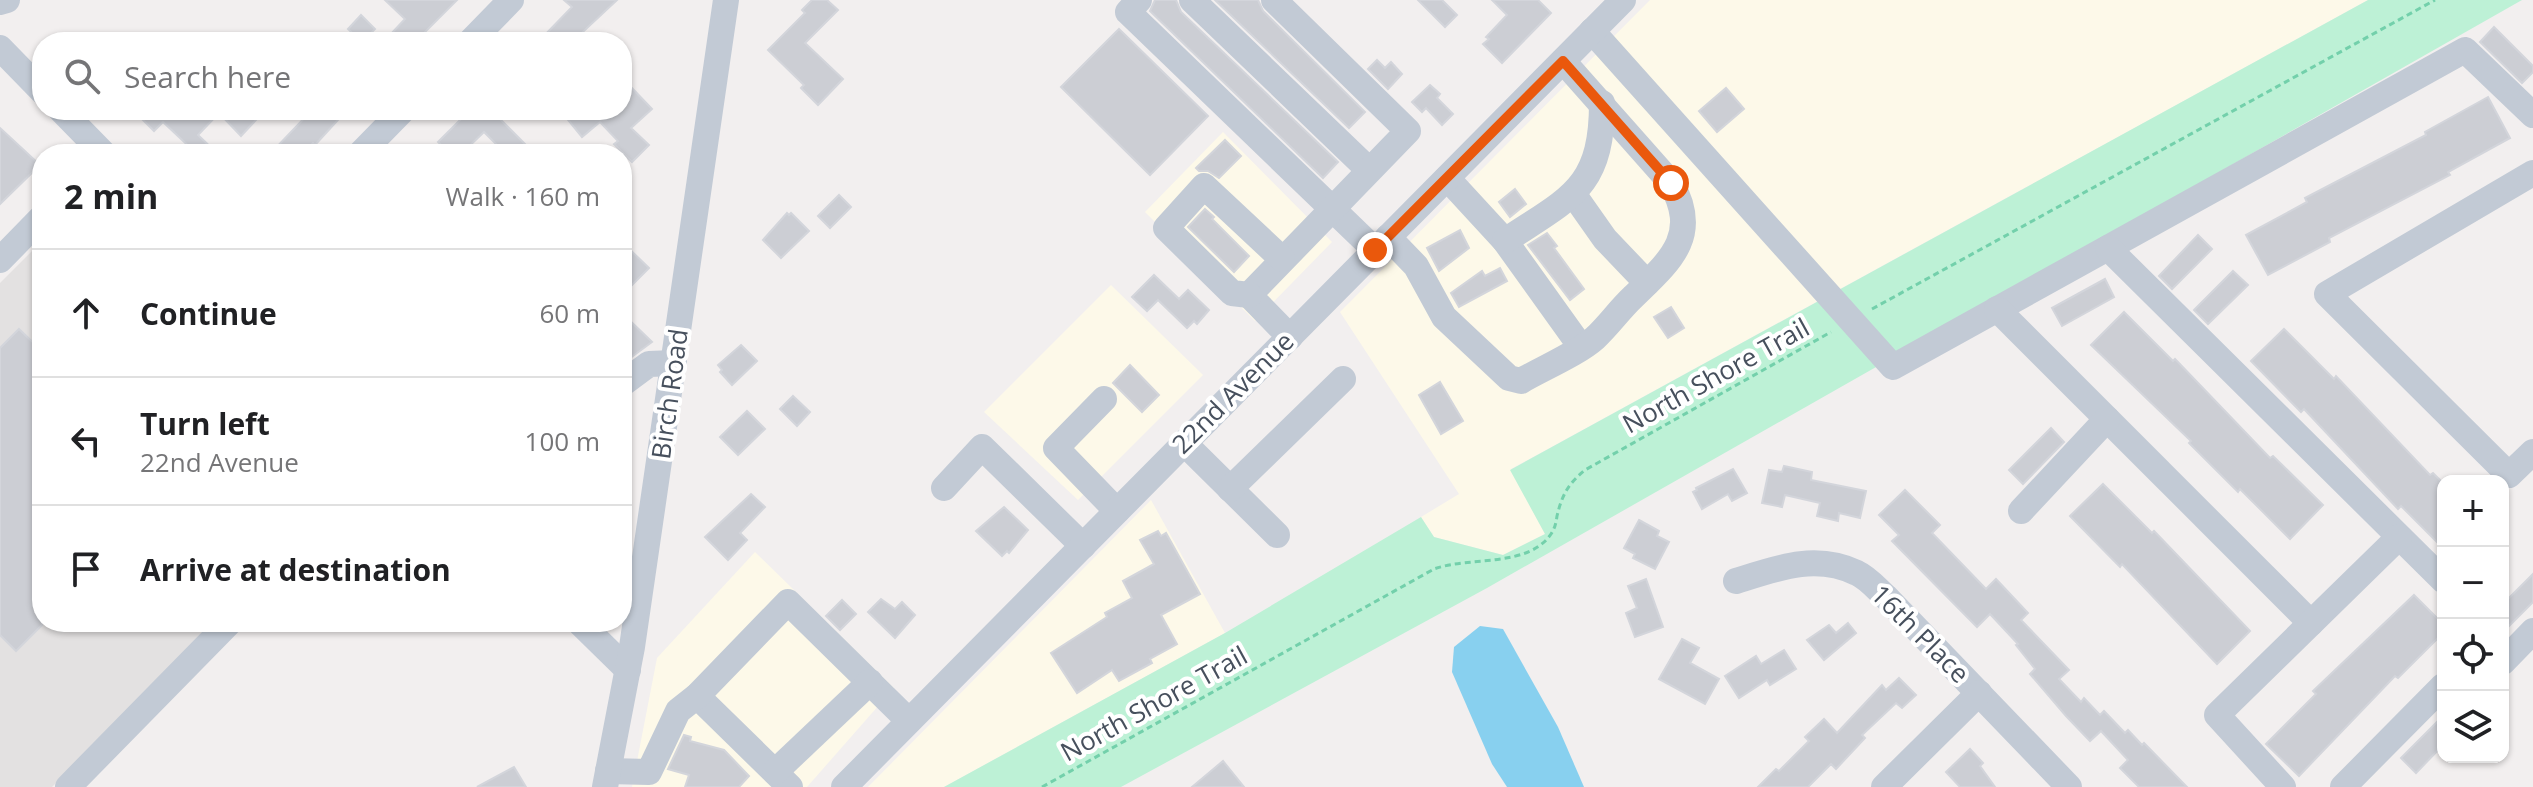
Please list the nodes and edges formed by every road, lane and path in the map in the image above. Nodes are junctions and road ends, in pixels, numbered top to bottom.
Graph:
1 (7, 0) edge
2 (511, 0) edge
3 (726, 0) edge
4 (1139, 0) edge
5 (1192, 0) edge
6 (1274, 0) edge
7 (1623, 0) edge
8 (2435, 0) edge
9 (0, 2) edge
10 (1592, 31) junction
11 (480, 32) edge
12 (0, 48) edge
13 (1563, 61) junction
14 (32, 81) edge
15 (1602, 103) junction
16 (2533, 115) edge
17 (71, 120) edge
18 (393, 120) edge
19 (94, 144) edge
20 (370, 144) edge
21 (1369, 170) junction
22 (2533, 173) edge
23 (1447, 178) junction
24 (1574, 195) junction
25 (1332, 208) junction
26 (32, 227) edge
27 (1505, 241) junction
28 (1382, 244) junction
29 (2108, 248) junction
30 (1282, 259) junction
31 (0, 260) edge
32 (1647, 283) junction
33 (1249, 295) junction
34 (1997, 309) junction
35 (1852, 320) junction
36 (1290, 337) junction
37 (1581, 347) junction
38 (674, 363) junction
39 (632, 377) edge
40 (1343, 379) dead end
41 (1104, 399) dead end
42 (2107, 419) junction
43 (1184, 443) junction
44 (2533, 452) edge
45 (944, 488) dead end
46 (1230, 489) junction
47 (1117, 511) junction
48 (2021, 511) dead end
49 (1277, 535) dead end
50 (2399, 537) junction
51 (1083, 546) junction
52 (2437, 574) edge
53 (1736, 581) dead end
54 (2311, 623) junction
55 (2533, 631) edge
56 (213, 632) edge
57 (589, 632) edge
58 (2509, 649) edge
59 (628, 670) junction
60 (870, 682) junction
61 (2438, 691) edge
62 (1979, 693) junction
63 (697, 696) junction
64 (909, 721) junction
65 (606, 779) edge
66 (782, 780) edge
67 (68, 787) edge
68 (844, 787) edge
69 (1042, 787) edge
70 (1884, 787) edge
71 (2069, 787) edge
72 (2283, 787) edge
73 (2343, 787) edge

1 - 9 street
2 - 11 street
3 - 38 street, Birch Road
4 - 25 street
5 - 21 street
6 - 21 street
7 - 10 street, 22nd Avenue
8 - 35 path, North Shore Trail
10 - 13 street, 22nd Avenue
10 - 35 street
12 - 14 street
13 - 15 street
13 - 23 street, 22nd Avenue
15 - 24 street
15 - 32 street
16 - 29 street
17 - 19 street
18 - 20 street
21 - 25 street
22 - 44 street
23 - 27 street
23 - 28 street, 22nd Avenue
24 - 27 street
24 - 32 street
25 - 28 street
25 - 30 street
26 - 31 street
27 - 37 street
28 - 36 street, 22nd Avenue
28 - 37 street
29 - 34 street
29 - 50 street
30 - 33 street
30 - 33 street
32 - 37 street
33 - 36 street
34 - 35 street
34 - 42 street
35 - 69 path, North Shore Trail
36 - 43 street, 22nd Avenue
38 - 39 street
38 - 59 street, Birch Road
40 - 46 street
41 - 47 street
42 - 48 street
42 - 54 street
43 - 46 street
43 - 47 street, 22nd Avenue
45 - 51 street
46 - 49 street
47 - 51 street, 22nd Avenue
50 - 52 street
50 - 54 street
51 - 64 street, 22nd Avenue
53 - 62 street, 16th Place
54 - 72 street
55 - 58 street
56 - 67 street
57 - 59 street
59 - 65 street, Birch Road
60 - 63 street
60 - 64 street
60 - 66 street
61 - 73 street
62 - 70 street
62 - 71 street, 16th Place
63 - 65 street
63 - 66 street
64 - 68 street, 22nd Avenue

